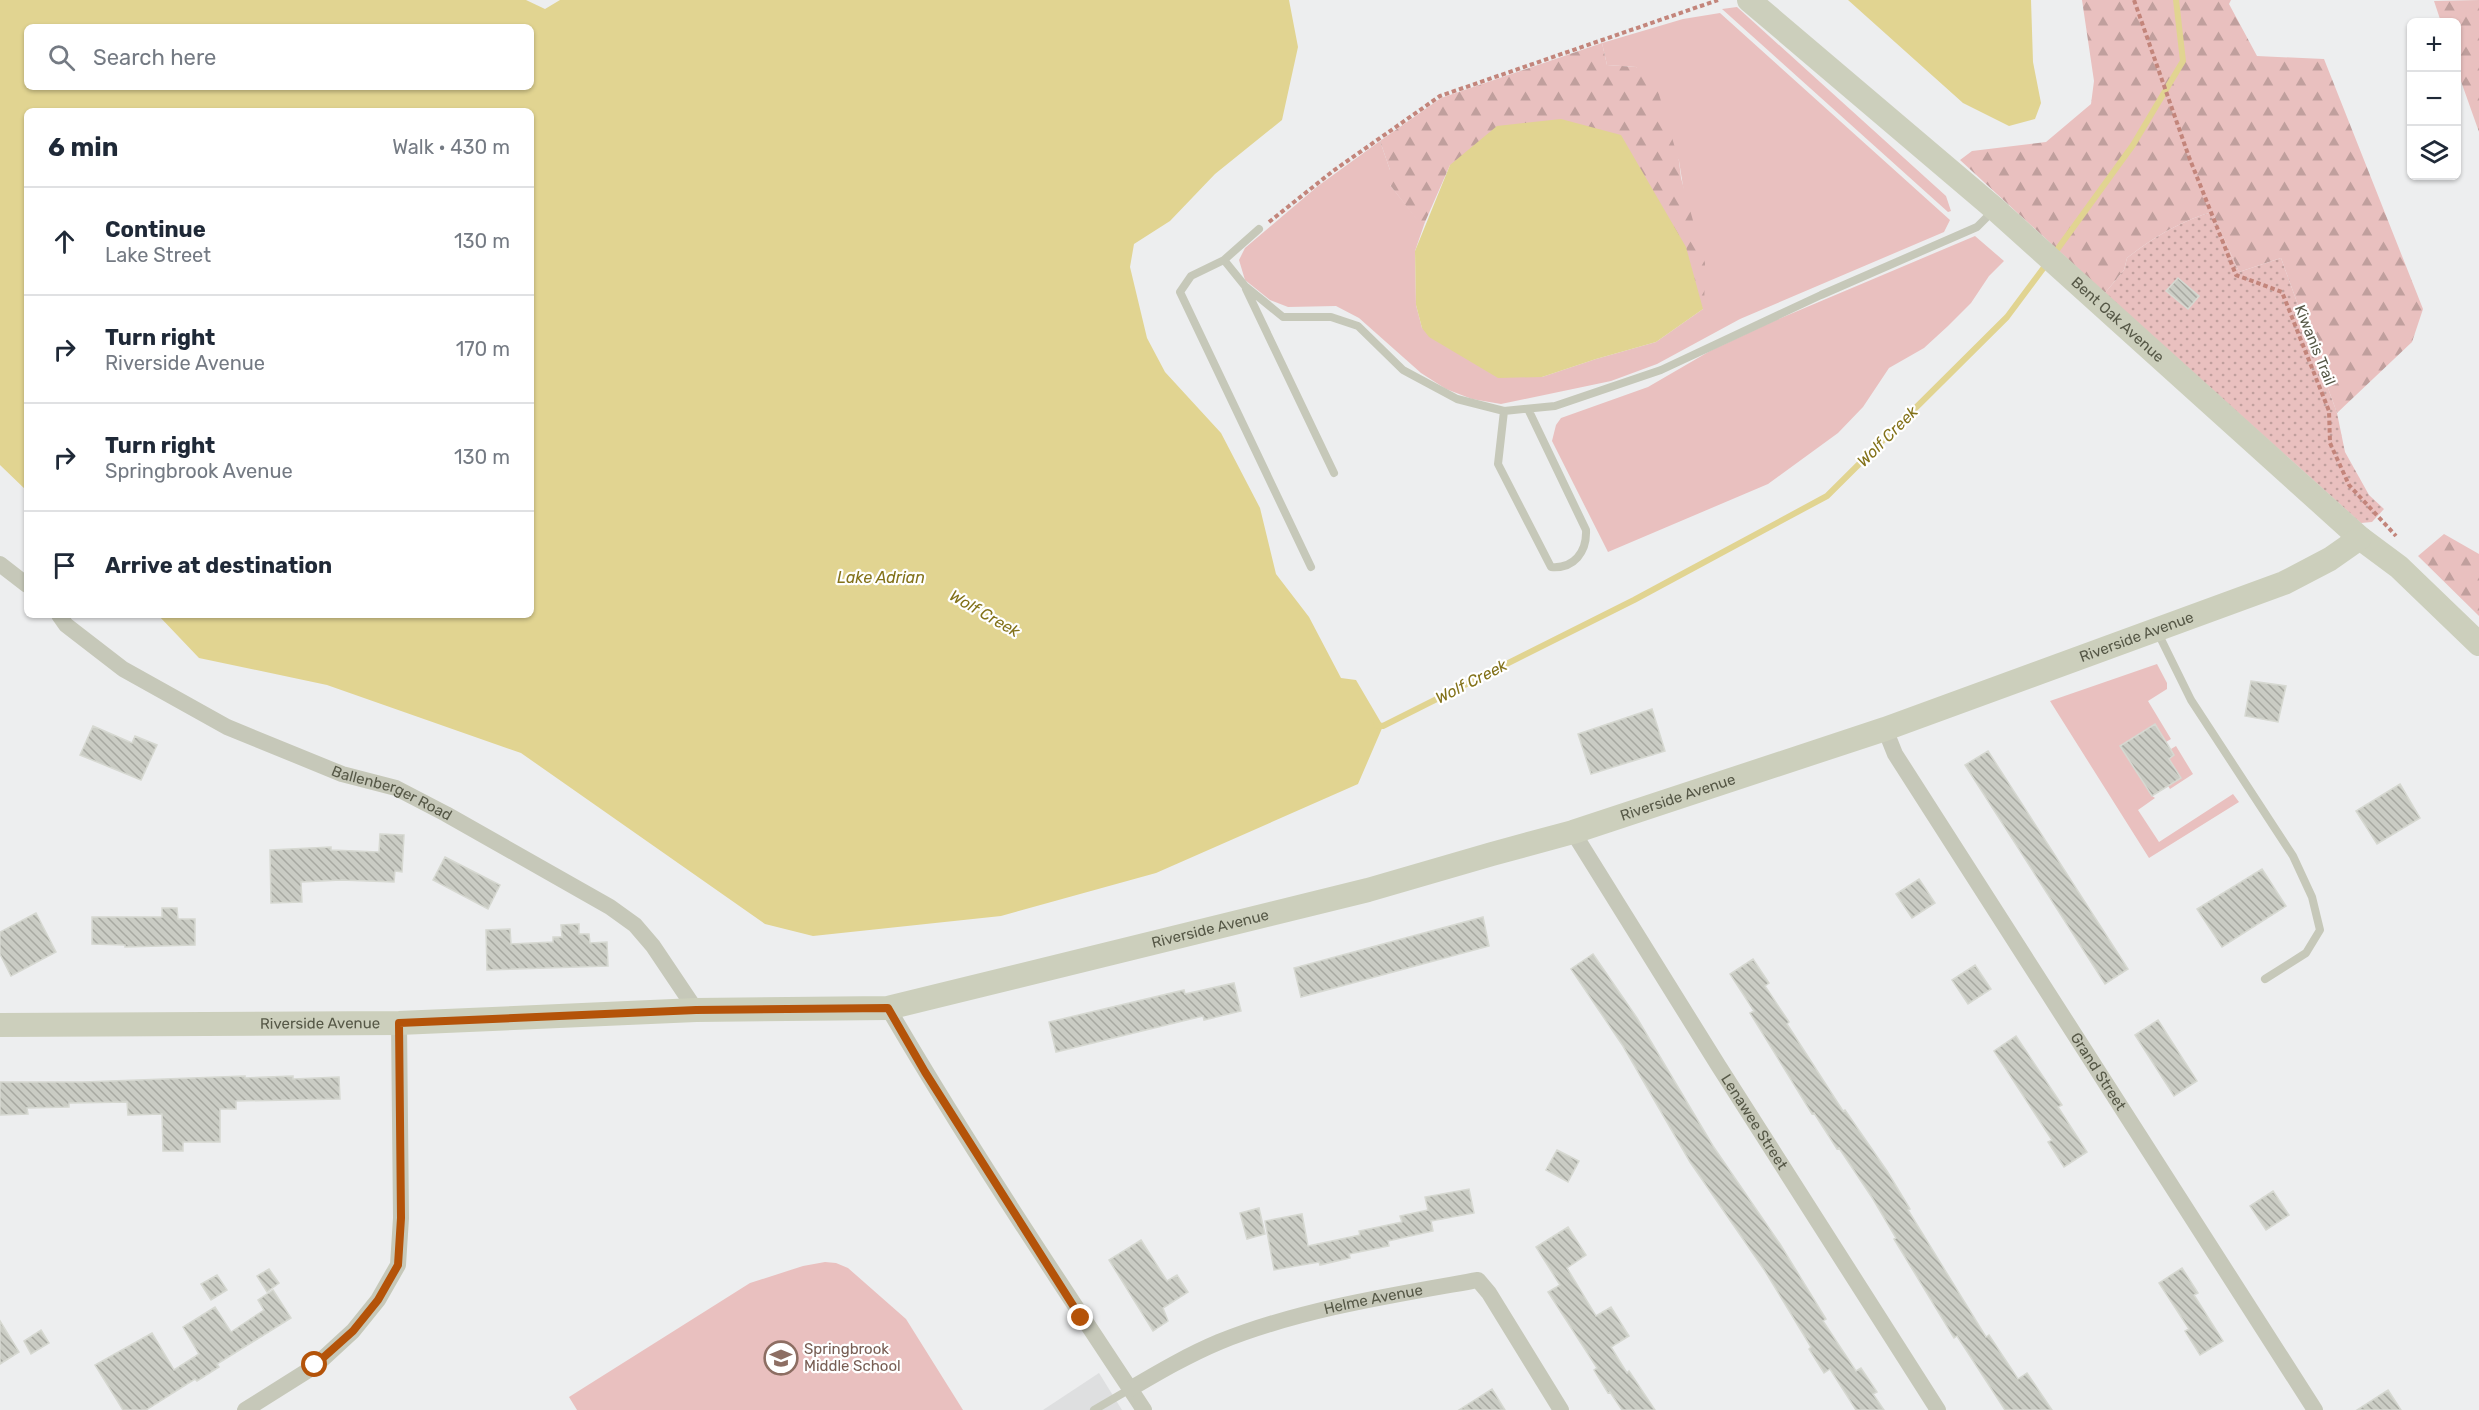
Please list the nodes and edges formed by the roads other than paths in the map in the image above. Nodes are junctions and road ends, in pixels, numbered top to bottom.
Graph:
1 (1749, 0) edge
2 (1995, 209) junction
3 (1259, 229) road end
4 (1224, 260) junction
5 (1245, 286) junction
6 (1528, 409) junction
7 (1504, 411) junction
8 (1334, 473) dead end
9 (2360, 538) junction
10 (0, 564) edge
11 (1311, 567) dead end
12 (24, 583) edge
13 (61, 618) edge
14 (2157, 630) junction
15 (2479, 644) edge
16 (1885, 729) junction
17 (1573, 832) junction
18 (2265, 979) dead end
19 (888, 1008) junction
20 (696, 1010) junction
21 (399, 1023) junction
22 (0, 1025) edge
23 (1130, 1389) junction
24 (245, 1410) edge
25 (1094, 1410) edge
26 (1144, 1410) edge
27 (1561, 1410) edge
28 (1938, 1410) edge
29 (2315, 1410) edge

1 - 2 street, Bent Oak Avenue
2 - 6 lane
2 - 9 street, Bent Oak Avenue
3 - 4 lane
4 - 5 lane
4 - 11 lane
5 - 7 lane
5 - 8 lane
6 - 7 lane
6 - 7 lane
9 - 14 street, Riverside Avenue
9 - 15 street, Bent Oak Avenue
10 - 12 street
13 - 20 street, Ballenberger Road
14 - 16 street, Riverside Avenue
14 - 18 lane
16 - 17 street, Riverside Avenue
16 - 29 street, Grand Street
17 - 19 street, Riverside Avenue
17 - 28 street, Lenawee Street
19 - 20 street, Riverside Avenue
19 - 23 street
20 - 21 street, Riverside Avenue
21 - 22 street, Riverside Avenue
21 - 24 street
23 - 25 lane
23 - 26 street
23 - 27 street, Helme Avenue

